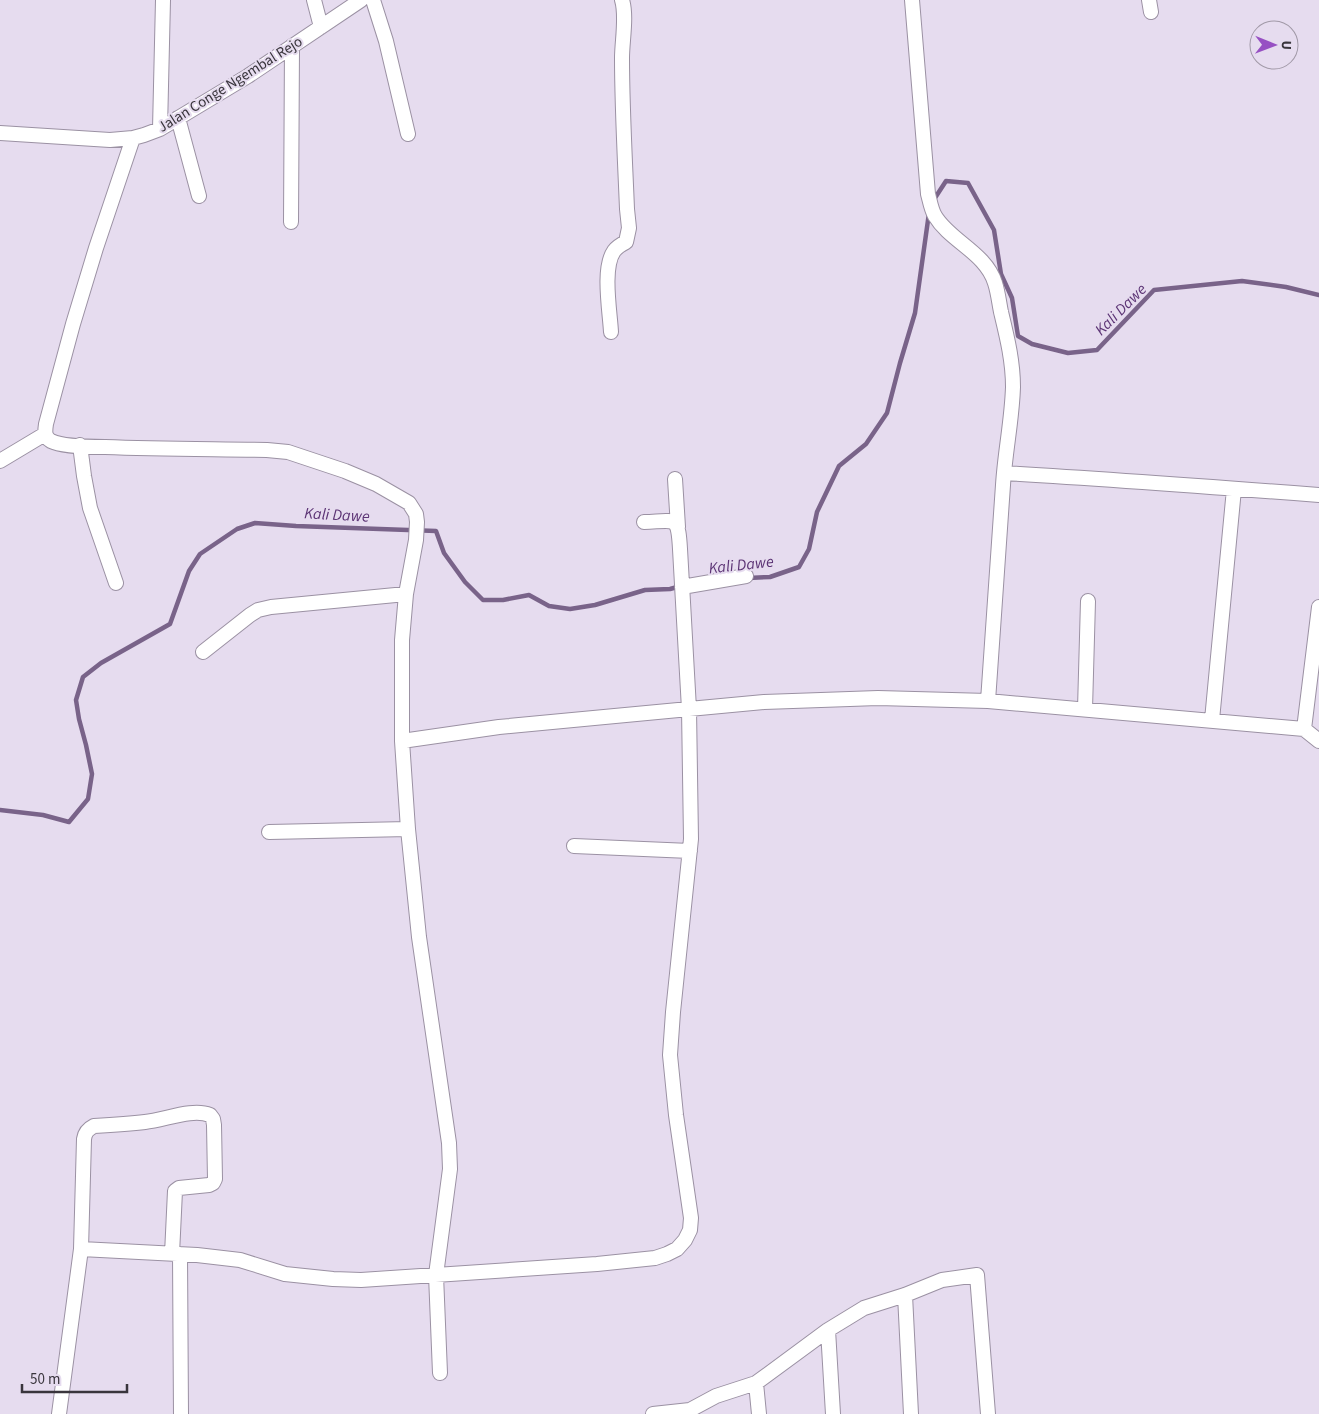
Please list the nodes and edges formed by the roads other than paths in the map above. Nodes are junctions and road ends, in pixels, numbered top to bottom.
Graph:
1 (162, 0) edge
2 (314, 0) edge
3 (361, 0) edge
4 (373, 0) edge
5 (622, 0) edge
6 (912, 0) edge
7 (321, 27) junction
8 (292, 46) junction
9 (178, 118) junction
10 (160, 129) junction
11 (0, 133) edge
12 (408, 134) dead end
13 (133, 138) junction
14 (199, 196) dead end
15 (291, 222) dead end
16 (611, 332) dead end
17 (45, 434) junction
18 (80, 445) junction
19 (0, 461) edge
20 (1004, 473) junction
21 (675, 479) dead end
22 (1234, 489) junction
23 (1319, 495) edge
24 (644, 522) dead end
25 (678, 526) junction
26 (746, 576) dead end
27 (116, 583) dead end
28 (682, 587) junction
29 (406, 594) junction
30 (1088, 601) dead end
31 (1319, 607) edge
32 (204, 652) dead end
33 (988, 701) junction
34 (689, 709) junction
35 (1085, 709) junction
36 (1212, 720) junction
37 (1304, 729) junction
38 (402, 741) junction
39 (1319, 741) edge
40 (408, 828) junction
41 (269, 832) dead end
42 (574, 846) dead end
43 (690, 851) junction
44 (81, 1248) junction
45 (176, 1254) junction
46 (436, 1275) junction
47 (906, 1295) junction
48 (828, 1330) junction
49 (440, 1373) dead end
50 (756, 1383) junction
51 (690, 1412) edge
52 (59, 1414) edge
53 (181, 1414) edge
54 (653, 1414) edge
55 (759, 1414) edge
56 (833, 1414) edge
57 (911, 1414) edge
58 (988, 1414) edge

1 - 10 street
2 - 7 street
3 - 7 street, Jalan Conge Ngembal Rejo
4 - 12 street
5 - 16 street
6 - 20 street
7 - 8 street, Jalan Conge Ngembal Rejo
8 - 9 street, Jalan Conge Ngembal Rejo
8 - 15 street
9 - 10 street, Jalan Conge Ngembal Rejo
9 - 14 street
10 - 13 street, Jalan Conge Ngembal Rejo
11 - 13 street, Jalan Conge Ngembal Rejo
13 - 17 street
17 - 18 street
17 - 19 street
18 - 27 street
18 - 29 street
20 - 22 street
20 - 33 street
21 - 25 street
22 - 23 street
22 - 36 street
24 - 25 street
25 - 28 street
26 - 28 street
28 - 34 street
29 - 32 street
29 - 38 street
30 - 35 street
31 - 37 street
33 - 34 street
33 - 35 street
34 - 38 street
34 - 43 street
35 - 36 street
36 - 37 street
37 - 39 street
38 - 40 street
40 - 41 street
40 - 46 street
42 - 43 street
43 - 46 street
44 - 45 street
44 - 45 street
44 - 52 street
45 - 46 street
45 - 53 street
46 - 49 street
47 - 48 street
47 - 57 street
47 - 58 street
48 - 50 street
48 - 56 street
50 - 51 street
50 - 55 street
51 - 54 street

